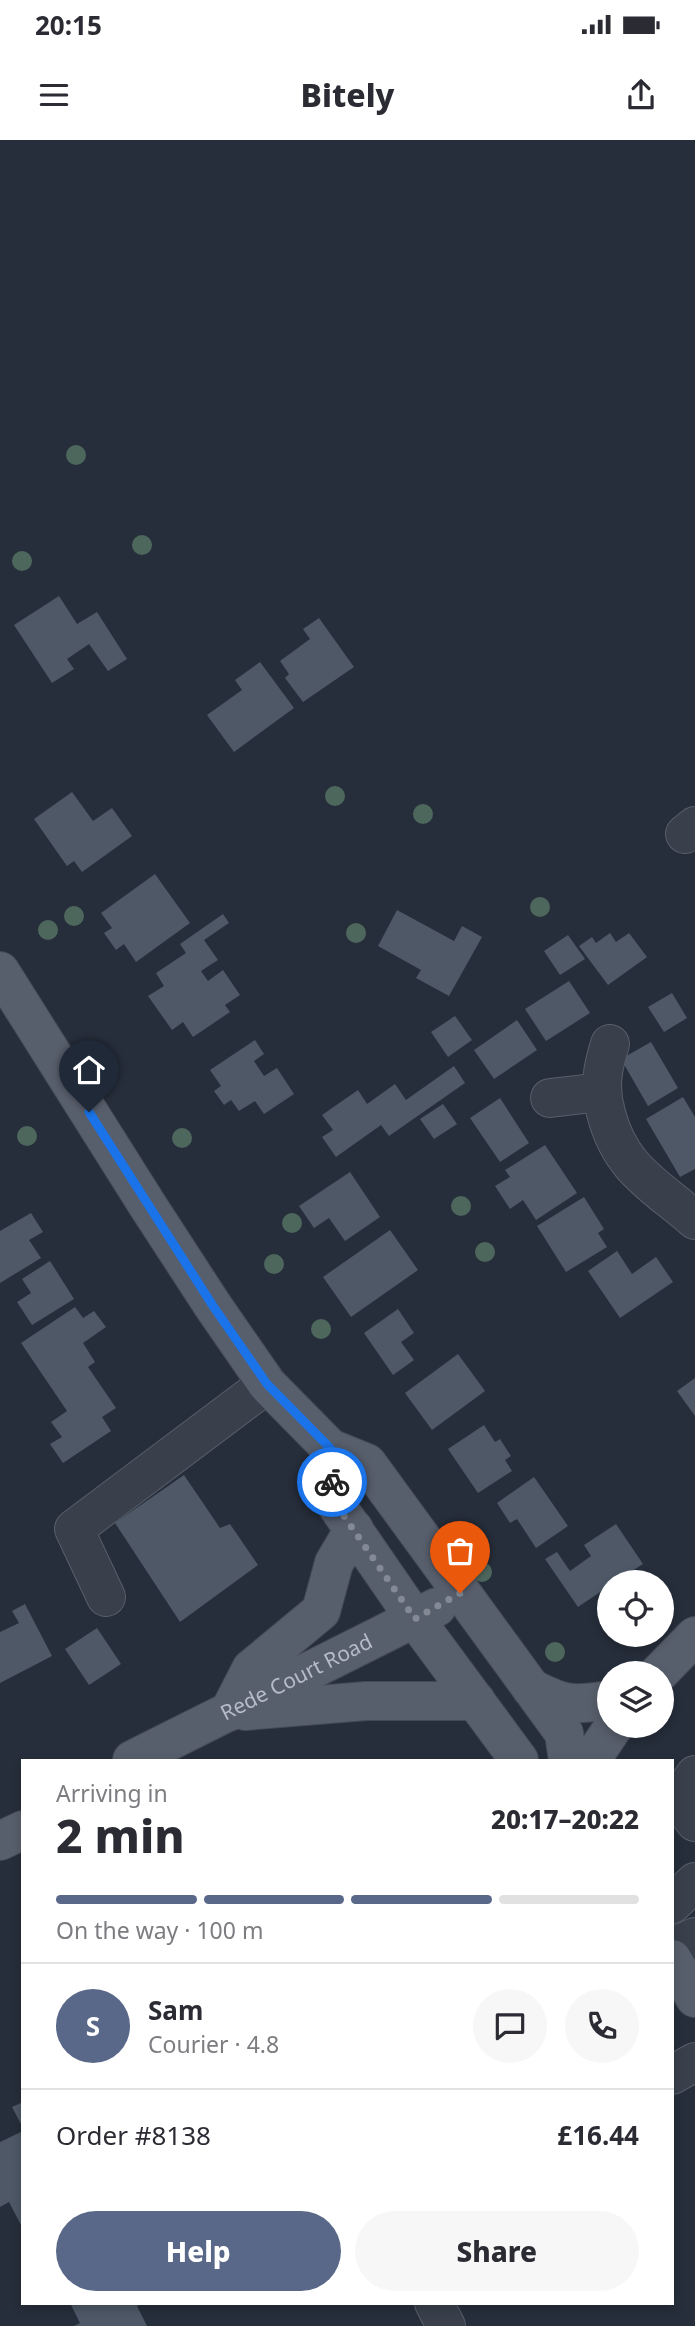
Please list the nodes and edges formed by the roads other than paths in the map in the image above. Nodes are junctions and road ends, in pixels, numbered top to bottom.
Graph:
1 (0, 971) edge
2 (610, 1044) dead end
3 (601, 1092) junction
4 (550, 1098) dead end
5 (695, 1220) edge
6 (267, 1384) junction
7 (330, 1448) junction
8 (354, 1529) junction
9 (460, 1593) junction
10 (106, 1597) dead end
11 (415, 1619) junction
12 (695, 1636) edge
13 (671, 1661) edge
14 (531, 1688) junction
15 (476, 1701) junction
16 (597, 1702) edge
17 (229, 1712) junction
18 (606, 1738) edge
19 (134, 1759) edge
20 (518, 1759) edge
21 (568, 1759) edge
22 (592, 1759) edge
23 (695, 1775) edge
24 (695, 1822) edge
25 (21, 1831) edge
26 (0, 1841) edge
27 (695, 1882) edge
28 (674, 1902) edge
29 (695, 1937) edge
30 (674, 1947) edge
31 (674, 1962) edge
32 (695, 1998) edge
33 (695, 2062) edge
34 (674, 2075) edge
35 (435, 2305) edge
36 (446, 2326) edge

1 - 6 main road
2 - 3 street
3 - 4 street
3 - 5 street
6 - 7 main road
6 - 10 street
7 - 8 main road
7 - 9 main road
8 - 11 main road
8 - 17 main road
9 - 11 main road, Rede Court Road
9 - 14 main road
11 - 15 main road
11 - 17 main road, Rede Court Road
12 - 13 main road
14 - 16 main road
14 - 21 main road
15 - 17 main road
15 - 20 main road
17 - 19 main road, Rede Court Road
18 - 22 main road
23 - 24 street
25 - 26 main road
27 - 28 street
29 - 30 street
31 - 32 main road
33 - 34 street
35 - 36 street

